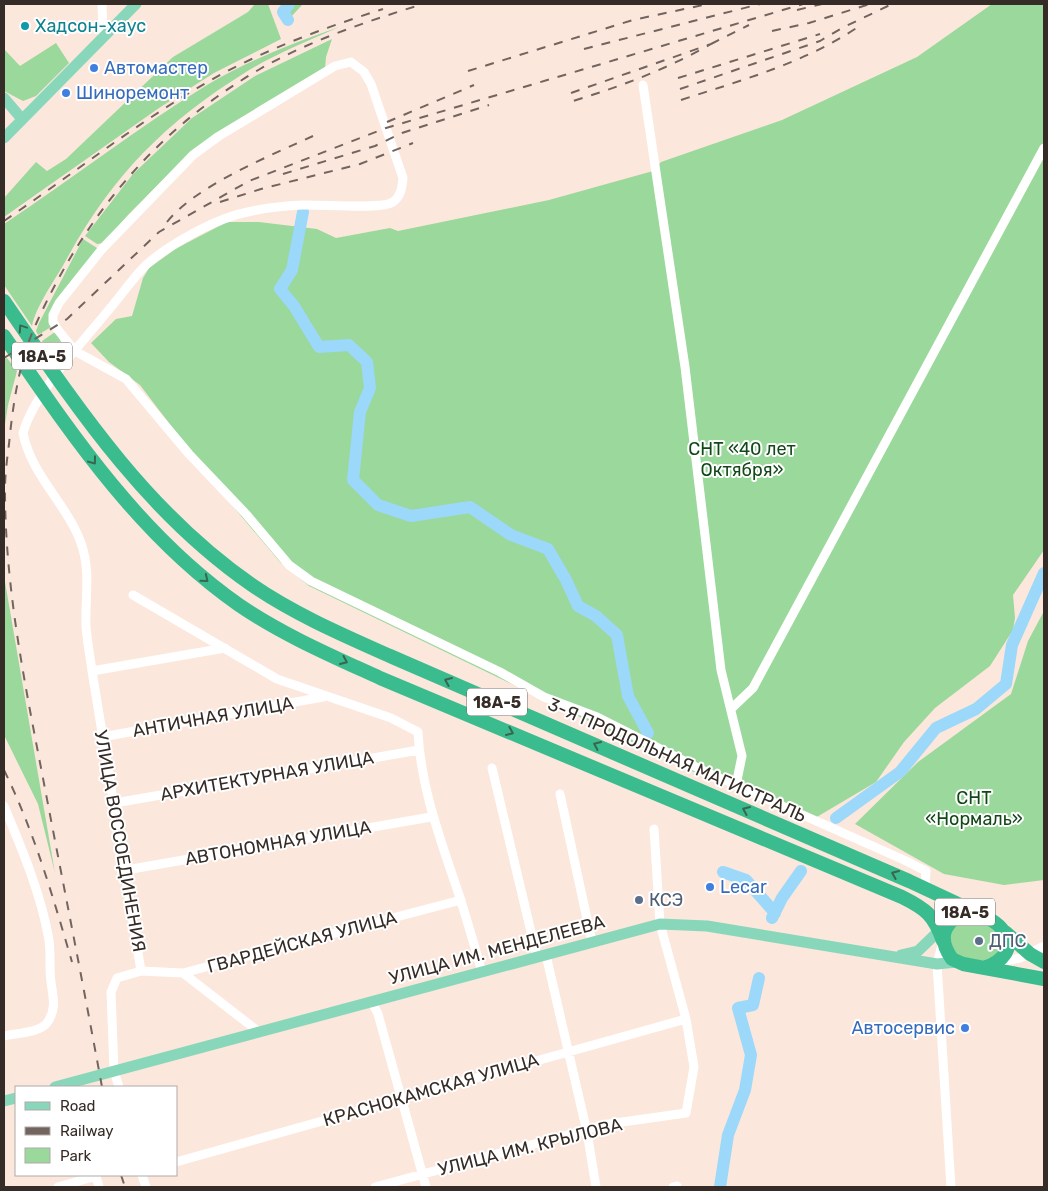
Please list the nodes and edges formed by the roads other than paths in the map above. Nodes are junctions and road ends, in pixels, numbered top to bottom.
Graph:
1 (102, 4) edge
2 (136, 4) edge
3 (103, 37) junction
4 (643, 84) dead end
5 (4, 98) edge
6 (22, 119) junction
7 (4, 138) edge
8 (1044, 148) edge
9 (4, 301) edge
10 (4, 336) edge
11 (76, 351) junction
12 (133, 595) dead end
13 (224, 648) junction
14 (92, 671) junction
15 (325, 696) junction
16 (731, 709) junction
17 (102, 737) junction
18 (419, 750) junction
19 (492, 768) dead end
20 (736, 785) junction
21 (560, 794) dead end
22 (114, 803) junction
23 (4, 806) edge
24 (431, 816) junction
25 (654, 829) dead end
26 (126, 870) junction
27 (925, 888) junction
28 (460, 900) junction
29 (971, 910) junction
30 (660, 924) junction
31 (944, 931) junction
32 (1005, 932) junction
33 (592, 942) junction
34 (1044, 946) edge
35 (1030, 954) junction
36 (542, 956) junction
37 (894, 956) junction
38 (957, 962) junction
39 (1044, 962) edge
40 (937, 964) junction
41 (992, 965) junction
42 (142, 971) junction
43 (482, 972) junction
44 (183, 973) junction
45 (1044, 979) edge
46 (372, 1002) junction
47 (686, 1019) junction
48 (259, 1032) junction
49 (4, 1036) edge
50 (569, 1051) junction
51 (114, 1071) junction
52 (59, 1086) edge
53 (119, 1086) edge
54 (402, 1098) junction
55 (587, 1132) junction
56 (178, 1161) edge
57 (423, 1174) junction
58 (58, 1187) edge
59 (99, 1187) edge
60 (374, 1187) edge
61 (426, 1187) edge
62 (596, 1187) edge
63 (951, 1187) edge

1 - 3 street
2 - 3 main road
3 - 6 main road
4 - 16 street
5 - 6 main road
6 - 7 main road
8 - 16 street
27 -> 9 highway, 3-Я ПРОДОЛЬНАЯ МАГИСТРАЛЬ / 18А-5
10 -> 31 highway, 3-Я ПРОДОЛЬНАЯ МАГИСТРАЛЬ / 18А-5
11 - 11 street, УЛИЦА ВОССОЕДИНЕНИЯ
11 - 14 street, УЛИЦА ВОССОЕДИНЕНИЯ
11 - 20 street
12 - 13 street
13 - 14 street
13 - 15 street
14 - 17 street, УЛИЦА ВОССОЕДИНЕНИЯ
15 - 17 street, АНТИЧНАЯ УЛИЦА
15 - 18 street
16 - 20 street
17 - 22 street, УЛИЦА ВОССОЕДИНЕНИЯ
18 - 22 street, АРХИТЕКТУРНАЯ УЛИЦА
18 - 24 street
19 - 36 street
20 - 27 street
21 - 33 street
22 - 26 street, УЛИЦА ВОССОЕДИНЕНИЯ
23 - 49 street
24 - 26 street, АВТОНОМНАЯ УЛИЦА
24 - 28 street
25 - 30 street
26 - 42 street, УЛИЦА ВОССОЕДИНЕНИЯ
27 - 29 highway, 3-Я ПРОДОЛЬНАЯ МАГИСТРАЛЬ / 18А-5
28 - 43 street
28 - 44 street, ГВАРДЕЙСКАЯ УЛИЦА
29 - 31 highway, 18А-5
29 - 32 highway, 3-Я ПРОДОЛЬНАЯ МАГИСТРАЛЬ / 18А-5
30 - 33 main road, УЛИЦА ИМ. МЕНДЕЛЕЕВА
30 - 37 main road, УЛИЦА ИМ. МЕНДЕЛЕЕВА
30 - 47 street
31 - 37 main road
31 - 38 highway, 3-Я ПРОДОЛЬНАЯ МАГИСТРАЛЬ / 18А-5
31 - 40 street
32 - 35 highway, 3-Я ПРОДОЛЬНАЯ МАГИСТРАЛЬ / 18А-5
32 - 41 highway, 18А-5
33 - 36 main road, УЛИЦА ИМ. МЕНДЕЛЕЕВА
34 - 35 street
35 - 39 highway, 3-Я ПРОДОЛЬНАЯ МАГИСТРАЛЬ / 18А-5
35 - 41 street
36 - 43 main road, УЛИЦА ИМ. МЕНДЕЛЕЕВА
36 - 50 street
37 - 40 main road, УЛИЦА ИМ. МЕНДЕЛЕЕВА
38 - 40 main road, УЛИЦА ИМ. МЕНДЕЛЕЕВА
38 - 41 highway
40 - 63 street
41 - 45 highway
42 - 44 street, ГВАРДЕЙСКАЯ УЛИЦА
42 - 51 street, УЛИЦА ВОССОЕДИНЕНИЯ
43 - 46 main road, УЛИЦА ИМ. МЕНДЕЛЕЕВА
44 - 48 street
46 - 48 main road, УЛИЦА ИМ. МЕНДЕЛЕЕВА
46 - 54 street
47 - 50 street, КРАСНОКАМСКАЯ УЛИЦА
47 - 55 street, УЛИЦА ИМ. КРЫЛОВА
48 - 51 main road, УЛИЦА ИМ. МЕНДЕЛЕЕВА
50 - 54 street, КРАСНОКАМСКАЯ УЛИЦА
50 - 55 street
51 - 52 main road, УЛИЦА ИМ. МЕНДЕЛЕЕВА
51 - 53 street, УЛИЦА ВОССОЕДИНЕНИЯ
54 - 56 street, КРАСНОКАМСКАЯ УЛИЦА
54 - 57 street
55 - 57 street, УЛИЦА ИМ. КРЫЛОВА
55 - 62 street
57 - 60 street, УЛИЦА ИМ. КРЫЛОВА
57 - 61 street
58 - 59 street

